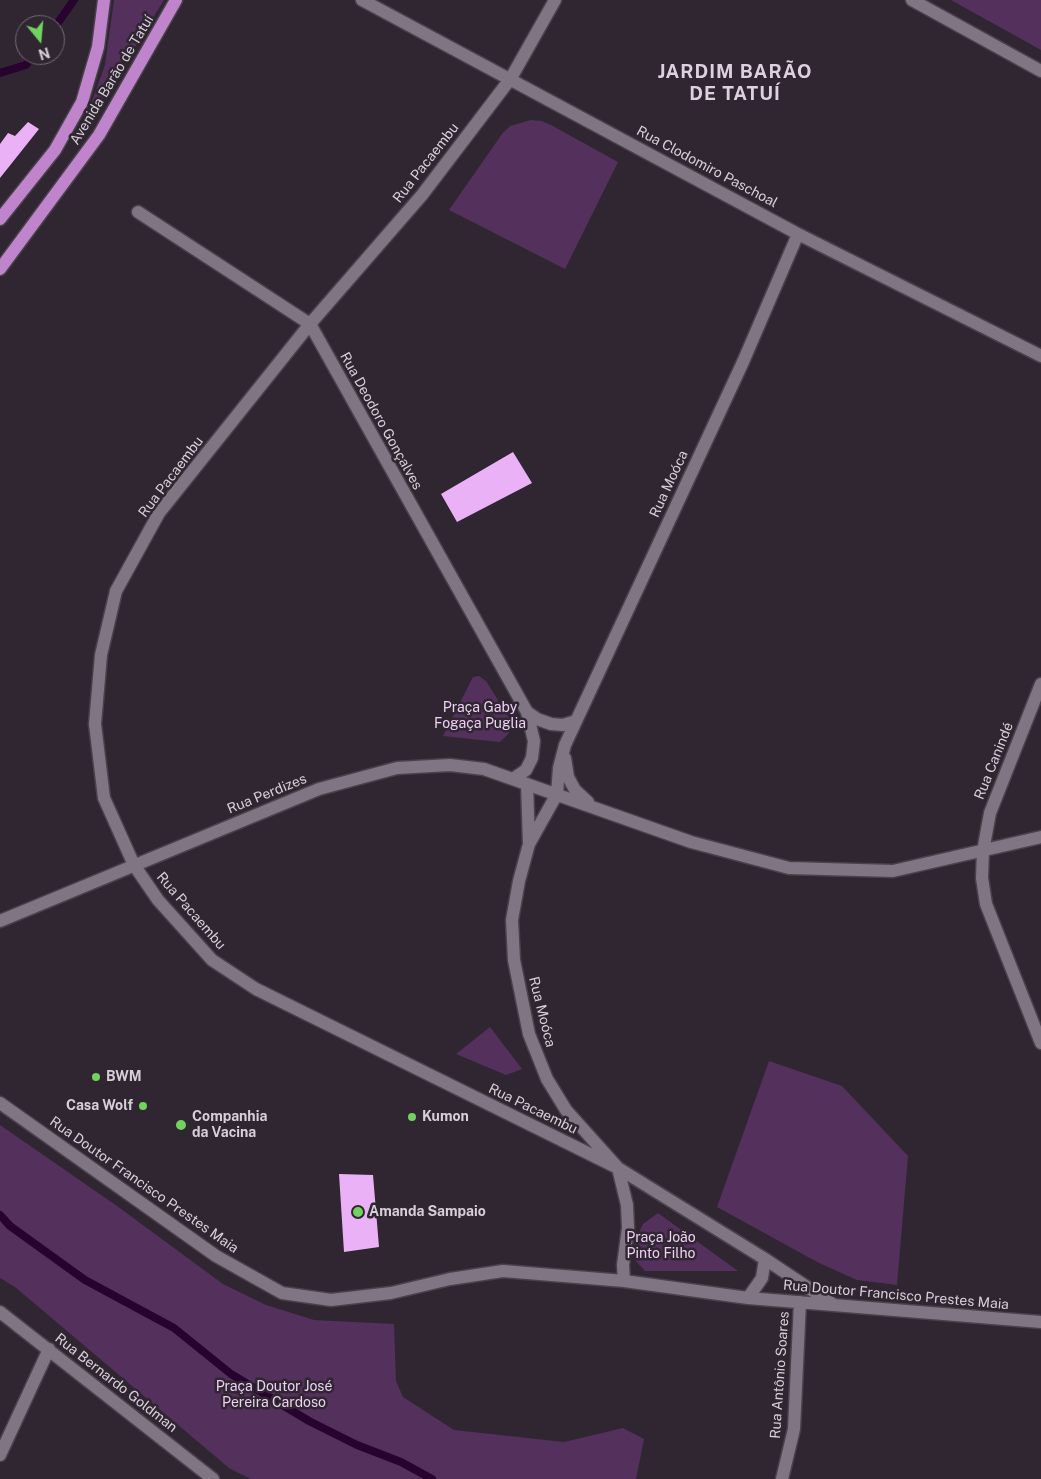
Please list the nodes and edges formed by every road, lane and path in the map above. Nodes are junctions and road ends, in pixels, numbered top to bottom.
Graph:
1 (104, 0) edge
2 (176, 0) edge
3 (362, 0) edge
4 (555, 0) edge
5 (912, 0) edge
6 (1041, 71) edge
7 (511, 78) junction
8 (138, 212) dead end
9 (0, 219) edge
10 (798, 234) junction
11 (0, 269) edge
12 (310, 324) junction
13 (1041, 356) edge
14 (1041, 684) edge
15 (527, 712) junction
16 (576, 721) junction
17 (565, 745) junction
18 (514, 779) junction
19 (527, 784) junction
20 (557, 794) junction
21 (591, 805) junction
22 (1041, 837) edge
23 (529, 844) junction
24 (983, 851) junction
25 (134, 865) junction
26 (0, 921) edge
27 (1041, 1043) edge
28 (0, 1103) edge
29 (618, 1168) junction
30 (765, 1259) junction
31 (624, 1281) junction
32 (748, 1298) junction
33 (800, 1302) junction
34 (834, 1305) junction
35 (0, 1312) edge
36 (1041, 1322) edge
37 (49, 1349) junction
38 (0, 1455) edge
39 (213, 1479) edge
40 (782, 1479) edge

1 - 9 main road, Avenida Barão de Tatuí
2 - 11 main road, Avenida Barão de Tatuí
3 - 7 street, Rua Clodomiro Paschoal
4 - 7 street, Rua Pacaembu
5 - 6 street
7 - 10 street, Rua Clodomiro Paschoal
7 - 12 street, Rua Pacaembu
8 - 12 street, Rua Deodoro Gonçalves
10 - 13 street, Rua Clodomiro Paschoal
10 - 16 street, Rua Moóca
12 - 15 street, Rua Deodoro Gonçalves
12 - 25 street, Rua Pacaembu
14 - 24 street, Rua Canindé
15 - 16 street
15 - 18 street, Rua Deodoro Gonçalves
16 - 17 street, Rua Moóca
17 - 20 street, Rua Moóca
17 - 21 street, Rua Moóca
18 - 19 street, Rua Perdizes
18 - 25 street, Rua Perdizes
19 - 20 street, Rua Perdizes
19 - 23 street, Rua Moóca
20 - 21 street, Rua Perdizes
20 - 23 street, Rua Moóca
21 - 24 street, Rua Perdizes
22 - 24 street, Rua Perdizes
23 - 29 street, Rua Moóca
24 - 27 street, Rua Canindé
25 - 26 street, Rua Perdizes
25 - 29 street, Rua Pacaembu
28 - 31 street, Rua Doutor Francisco Prestes Maia
29 - 30 street, Rua Pacaembu
29 - 31 street, Rua Moóca
30 - 32 street
30 - 34 street, Rua Pacaembu
31 - 32 street, Rua Doutor Francisco Prestes Maia
32 - 33 street, Rua Doutor Francisco Prestes Maia
33 - 34 street, Rua Doutor Francisco Prestes Maia
33 - 40 street, Rua Antônio Soares
34 - 36 street, Rua Doutor Francisco Prestes Maia
35 - 37 street, Rua Bernardo Goldman
37 - 38 street
37 - 39 street, Rua Bernardo Goldman

